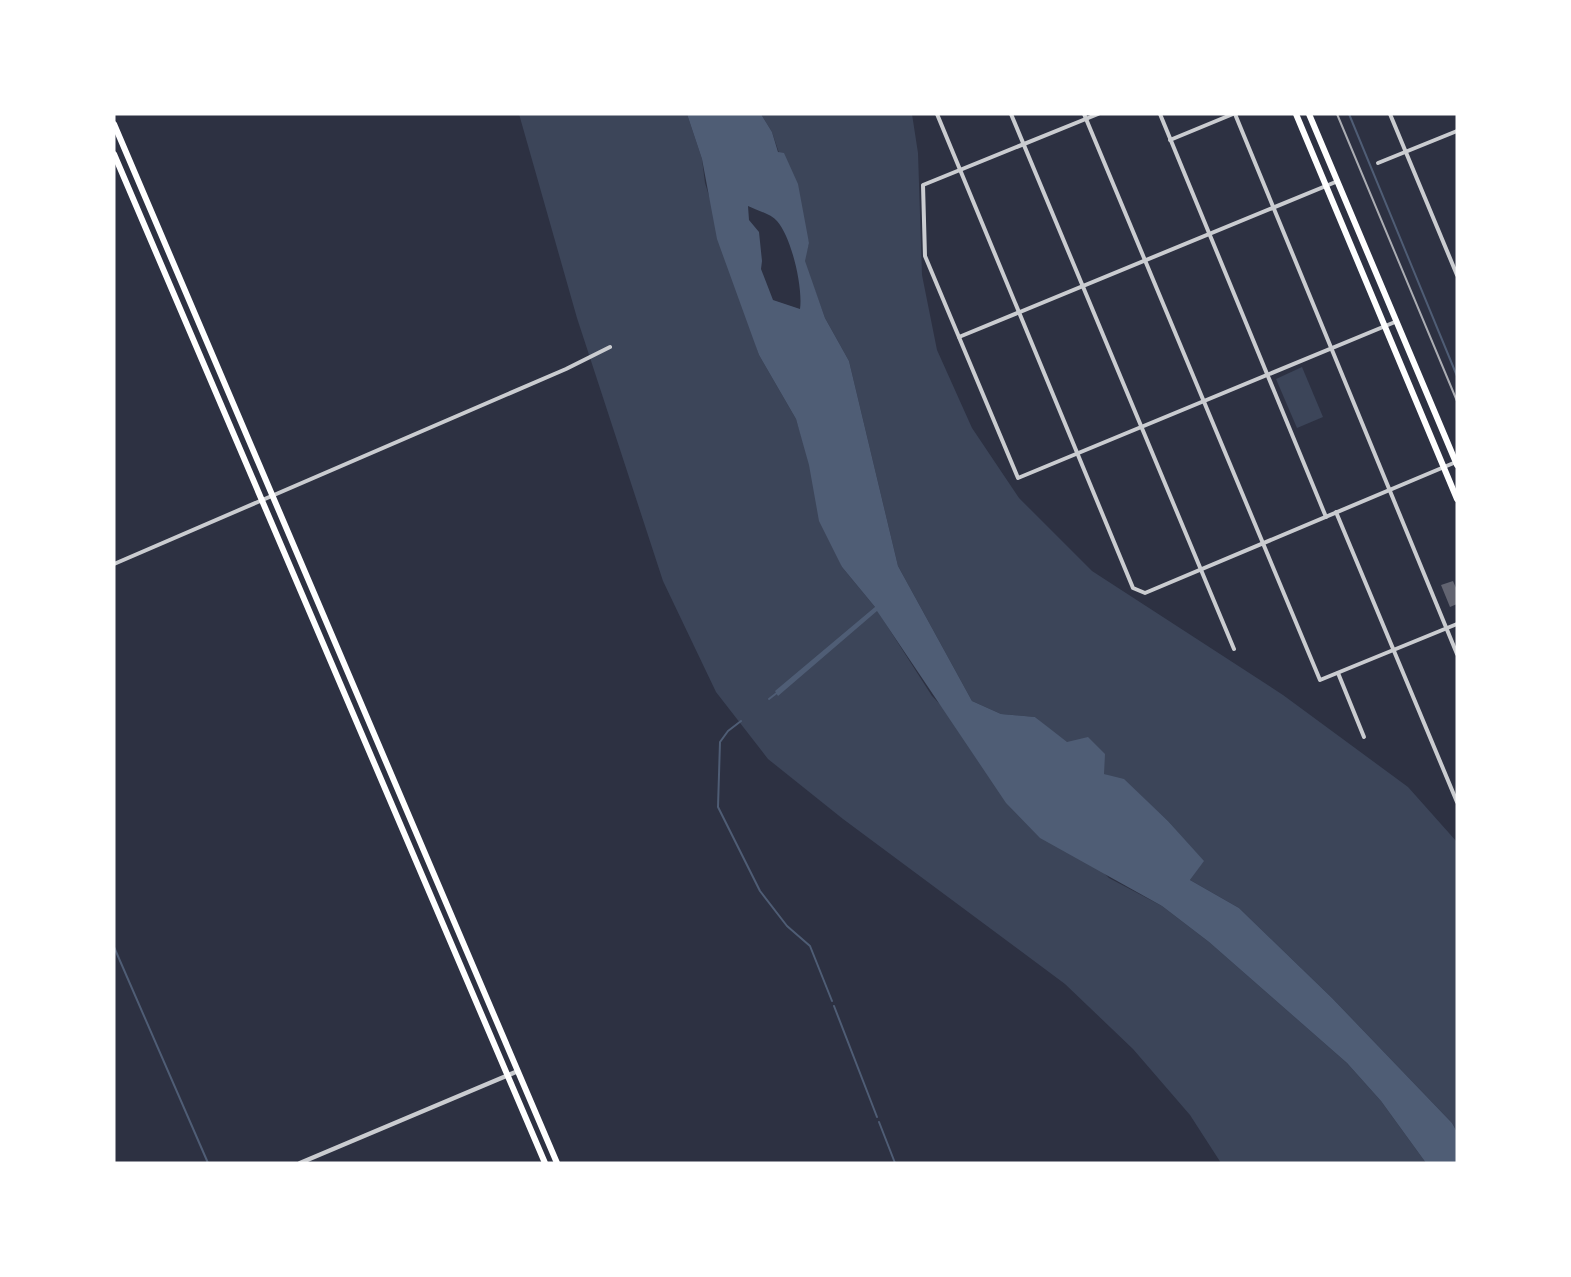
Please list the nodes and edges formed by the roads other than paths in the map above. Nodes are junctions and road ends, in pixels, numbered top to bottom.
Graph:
1 (936, 114) edge
2 (1011, 114) edge
3 (1098, 114) edge
4 (1160, 114) edge
5 (1234, 114) edge
6 (1296, 114) edge
7 (1309, 114) edge
8 (1390, 114) edge
9 (1085, 116) edge
10 (114, 124) edge
11 (1457, 131) edge
12 (1170, 140) junction
13 (1023, 145) junction
14 (1406, 152) junction
15 (114, 154) edge
16 (1378, 163) dead end
17 (960, 171) junction
18 (1338, 181) junction
19 (1326, 186) junction
20 (1272, 208) junction
21 (1209, 234) junction
22 (1145, 260) junction
23 (1457, 274) edge
24 (1082, 287) junction
25 (1018, 312) junction
26 (1395, 322) junction
27 (1384, 327) junction
28 (959, 337) junction
29 (610, 347) dead end
30 (1330, 350) junction
31 (1267, 376) junction
32 (1204, 401) junction
33 (1141, 427) junction
34 (1077, 454) junction
35 (1457, 463) edge
36 (1444, 468) junction
37 (1390, 490) junction
38 (271, 494) junction
39 (1457, 499) edge
40 (262, 501) junction
41 (1336, 512) junction
42 (1326, 517) junction
43 (1263, 542) junction
44 (114, 564) edge
45 (1200, 568) junction
46 (1457, 624) edge
47 (1447, 628) junction
48 (1234, 649) dead end
49 (1392, 651) junction
50 (1457, 654) edge
51 (1338, 673) junction
52 (1364, 737) dead end
53 (1455, 793) edge
54 (1457, 802) edge
55 (518, 1071) junction
56 (508, 1075) junction
57 (300, 1163) edge
58 (545, 1163) edge
59 (557, 1163) edge

1 - 17 street
2 - 13 street
3 - 9 street
4 - 12 street
5 - 12 street
5 - 20 street
6 - 19 main road
7 - 18 main road
8 - 14 street
9 - 13 street
9 - 22 street
10 - 38 main road
11 - 14 street
12 - 21 street
13 - 17 street
13 - 24 street
14 - 16 street
14 - 23 street
15 - 40 main road
17 - 25 street
17 - 28 street
18 - 19 street
18 - 26 main road
19 - 20 street
19 - 27 main road
20 - 21 street
20 - 30 street
21 - 22 street
21 - 31 street
22 - 24 street
22 - 32 street
24 - 25 street
24 - 33 street
25 - 28 street
25 - 34 street
26 - 27 street
26 - 35 main road
27 - 30 street
27 - 36 main road
28 - 34 street
29 - 38 street
30 - 31 street
30 - 37 street
31 - 32 street
31 - 42 street
32 - 33 street
32 - 43 street
33 - 34 street
33 - 45 street
34 - 45 street
35 - 36 street
36 - 37 street
36 - 39 main road
37 - 41 street
37 - 47 street
38 - 40 street
38 - 55 main road
40 - 44 street
40 - 56 main road
41 - 42 street
41 - 49 street
42 - 43 street
43 - 45 street
43 - 51 street
45 - 48 street
46 - 47 street
47 - 49 street
47 - 50 street
49 - 51 street
49 - 53 street
51 - 52 street
53 - 54 street
55 - 56 street
55 - 59 main road
56 - 57 street
56 - 58 main road

